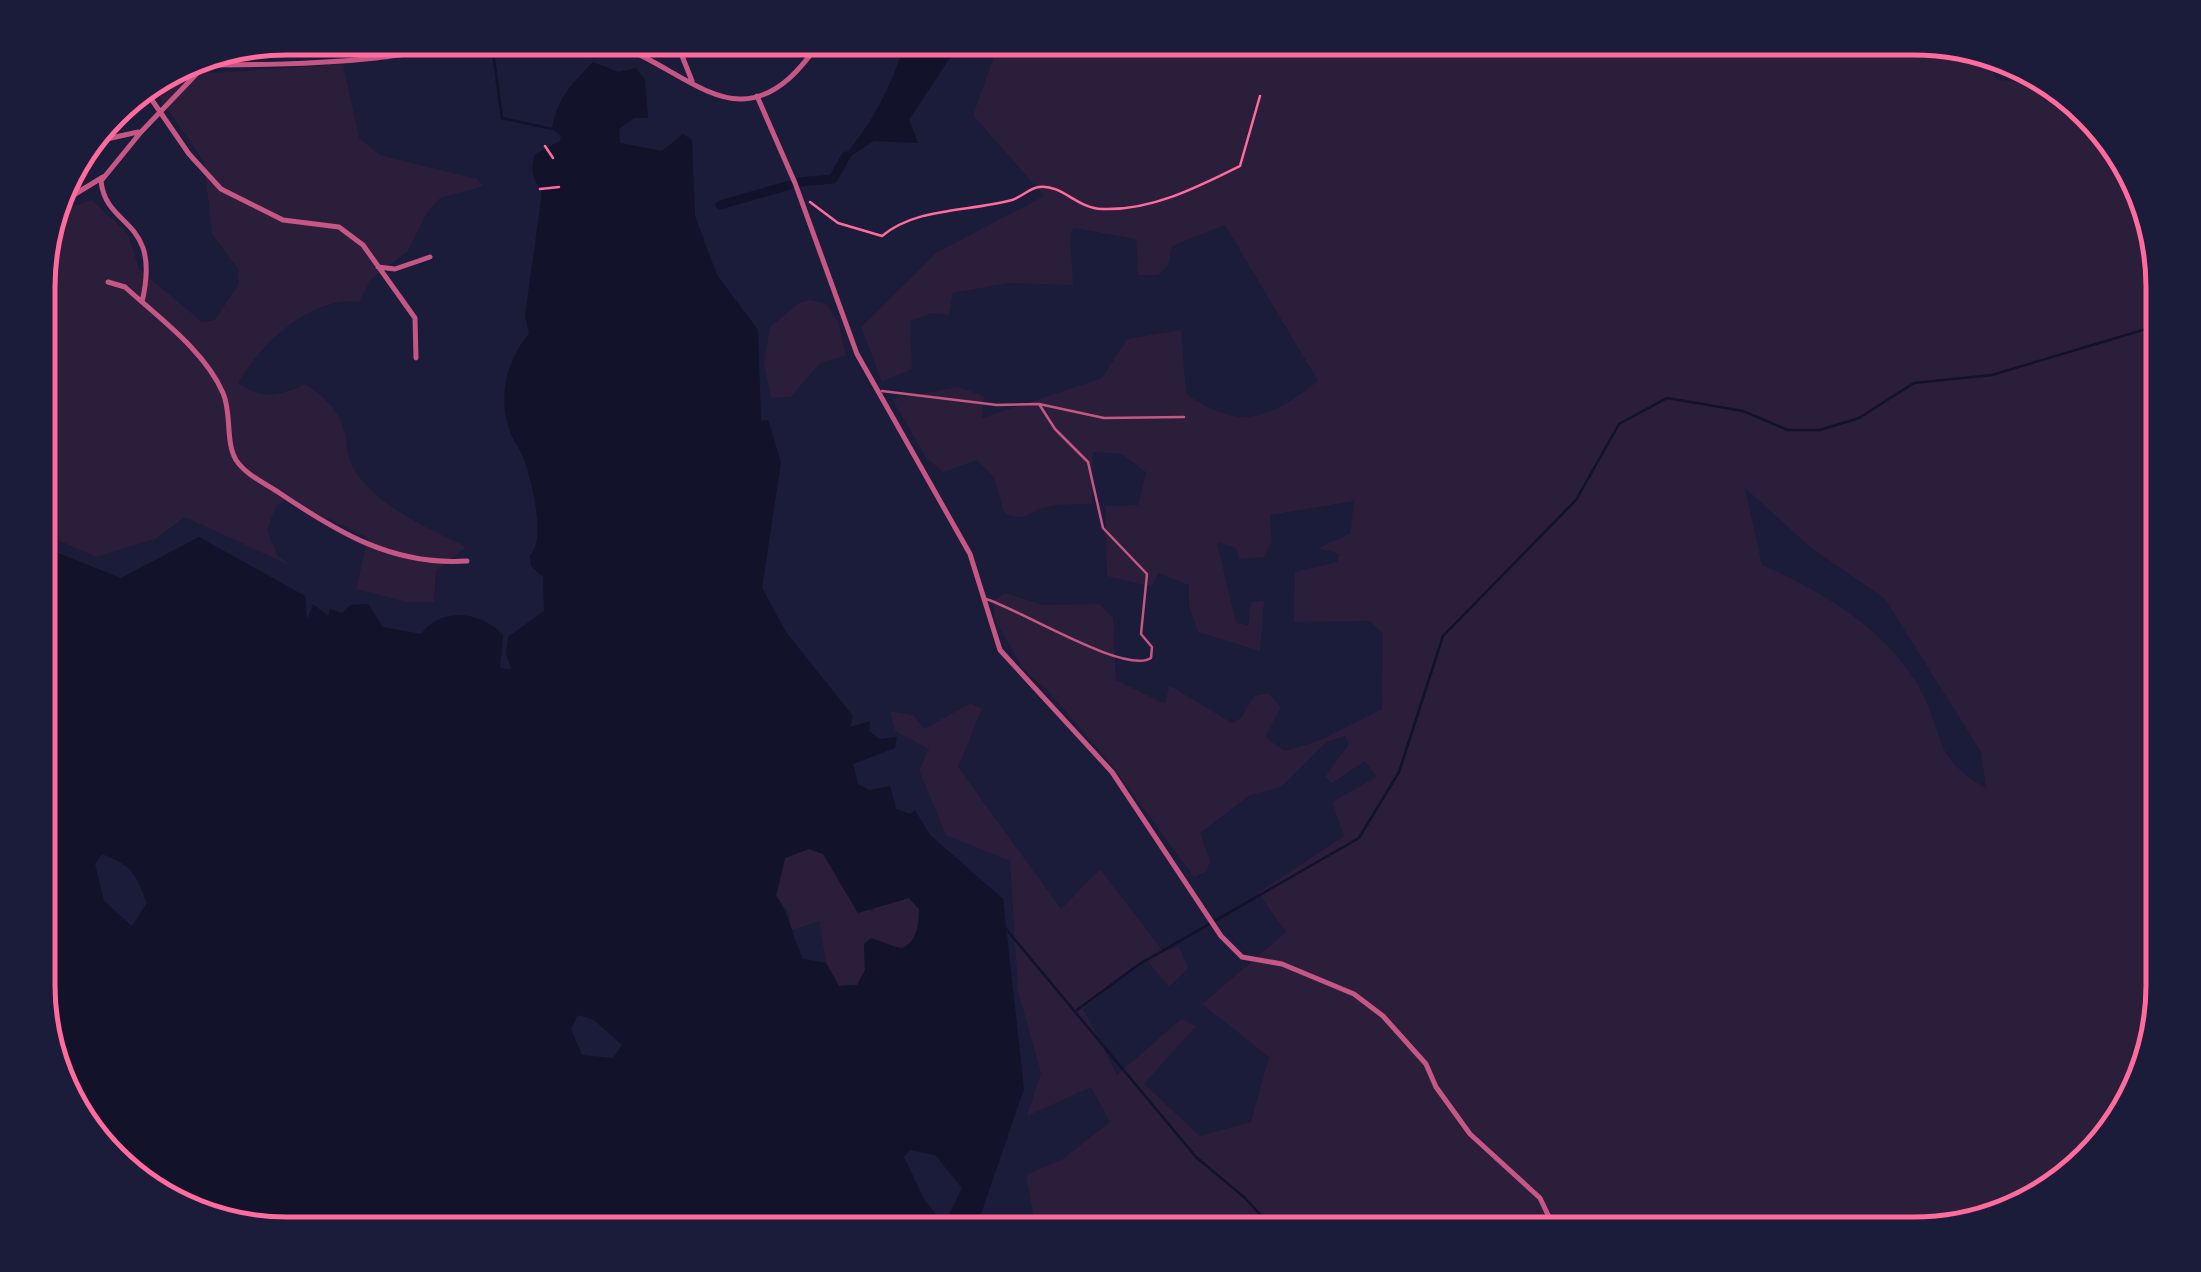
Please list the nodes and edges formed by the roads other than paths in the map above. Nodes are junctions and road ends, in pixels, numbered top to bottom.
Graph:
1 (396, 55) edge
2 (644, 55) edge
3 (682, 55) edge
4 (810, 55) edge
5 (223, 64) edge
6 (198, 73) edge
7 (692, 80) junction
8 (758, 96) junction
9 (152, 99) edge
10 (161, 110) junction
11 (141, 132) junction
12 (110, 138) edge
13 (105, 175) junction
14 (75, 194) edge
15 (430, 256) dead end
16 (378, 268) junction
17 (108, 282) dead end
18 (142, 302) junction
19 (416, 358) dead end
20 (876, 390) junction
21 (1039, 404) junction
22 (1184, 417) dead end
23 (467, 560) dead end
24 (986, 599) junction
25 (1549, 1217) edge

1 - 5 street
2 - 7 street
3 - 7 street
4 - 8 street
6 - 10 street
7 - 8 street
8 - 20 street
9 - 10 street
10 - 11 street
10 - 16 street
11 - 12 street
11 - 13 street
13 - 14 street
13 - 18 street
15 - 16 street
16 - 19 street
17 - 18 street
18 - 23 street
20 - 21 lane
20 - 24 street
21 - 22 lane
21 - 24 lane
24 - 25 street

